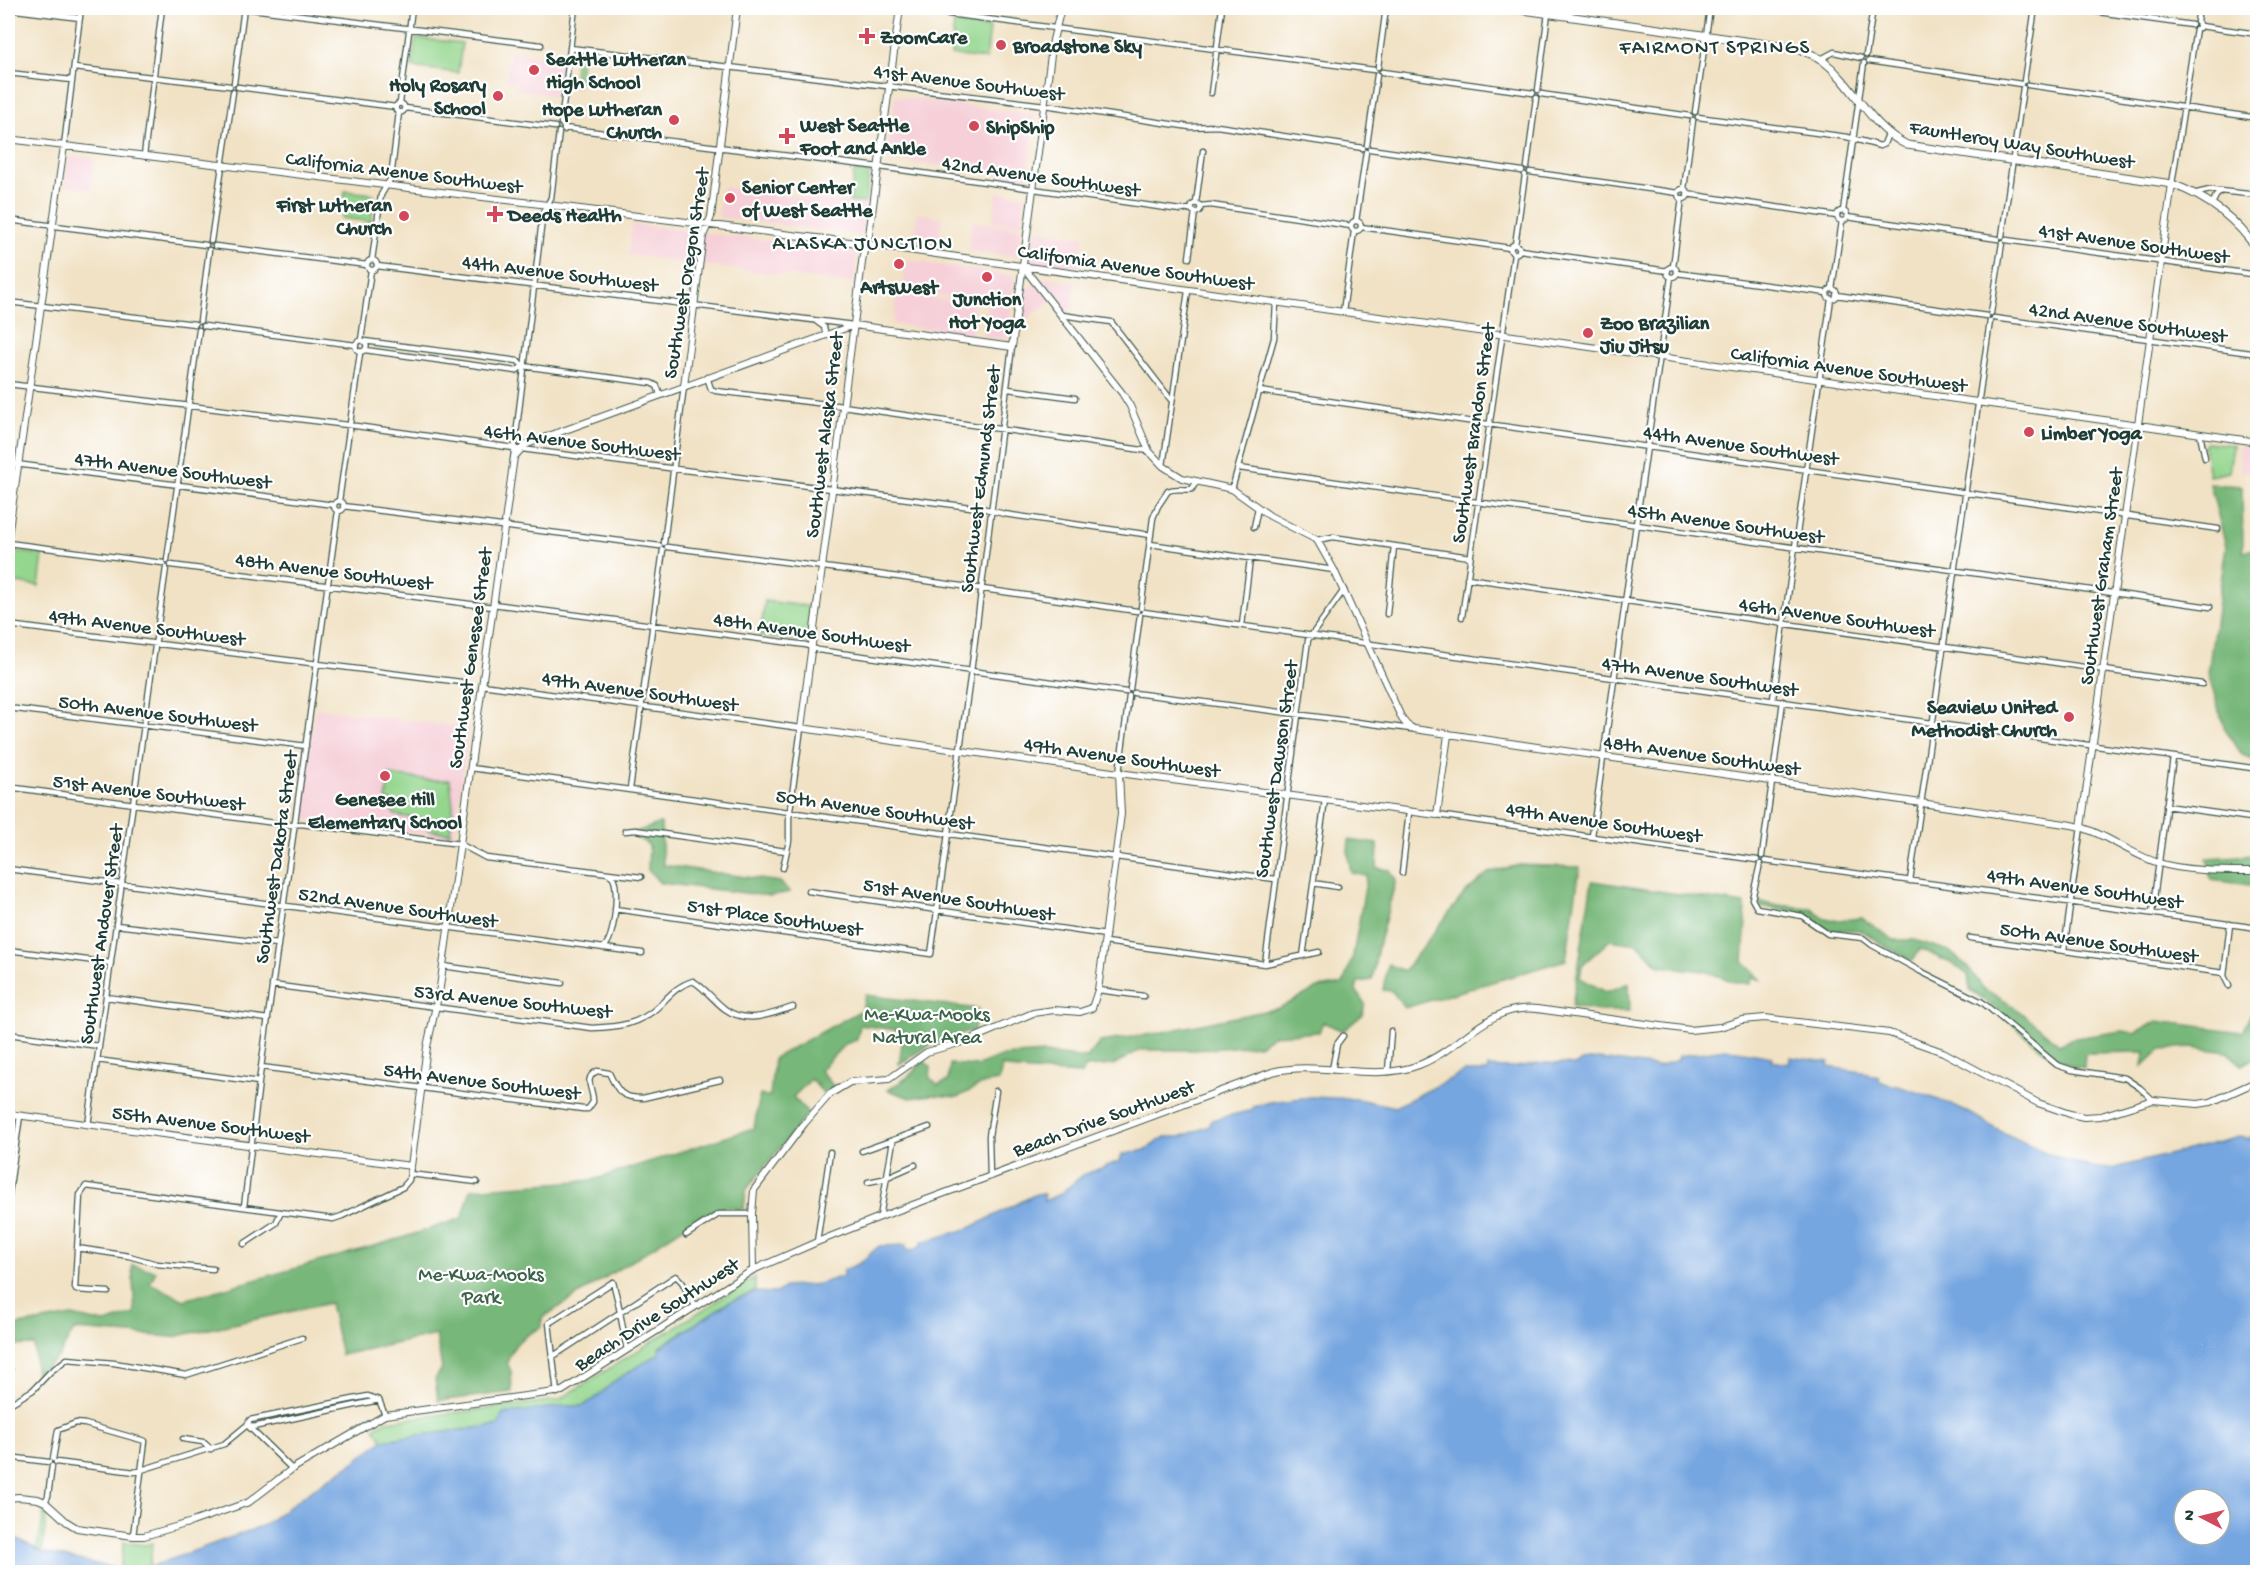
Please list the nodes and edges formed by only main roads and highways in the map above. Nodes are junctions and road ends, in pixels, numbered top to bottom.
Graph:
1 (1509, 8) edge
2 (2258, 251) edge

1 - 2 main road, Fauntleroy Way Southwest

